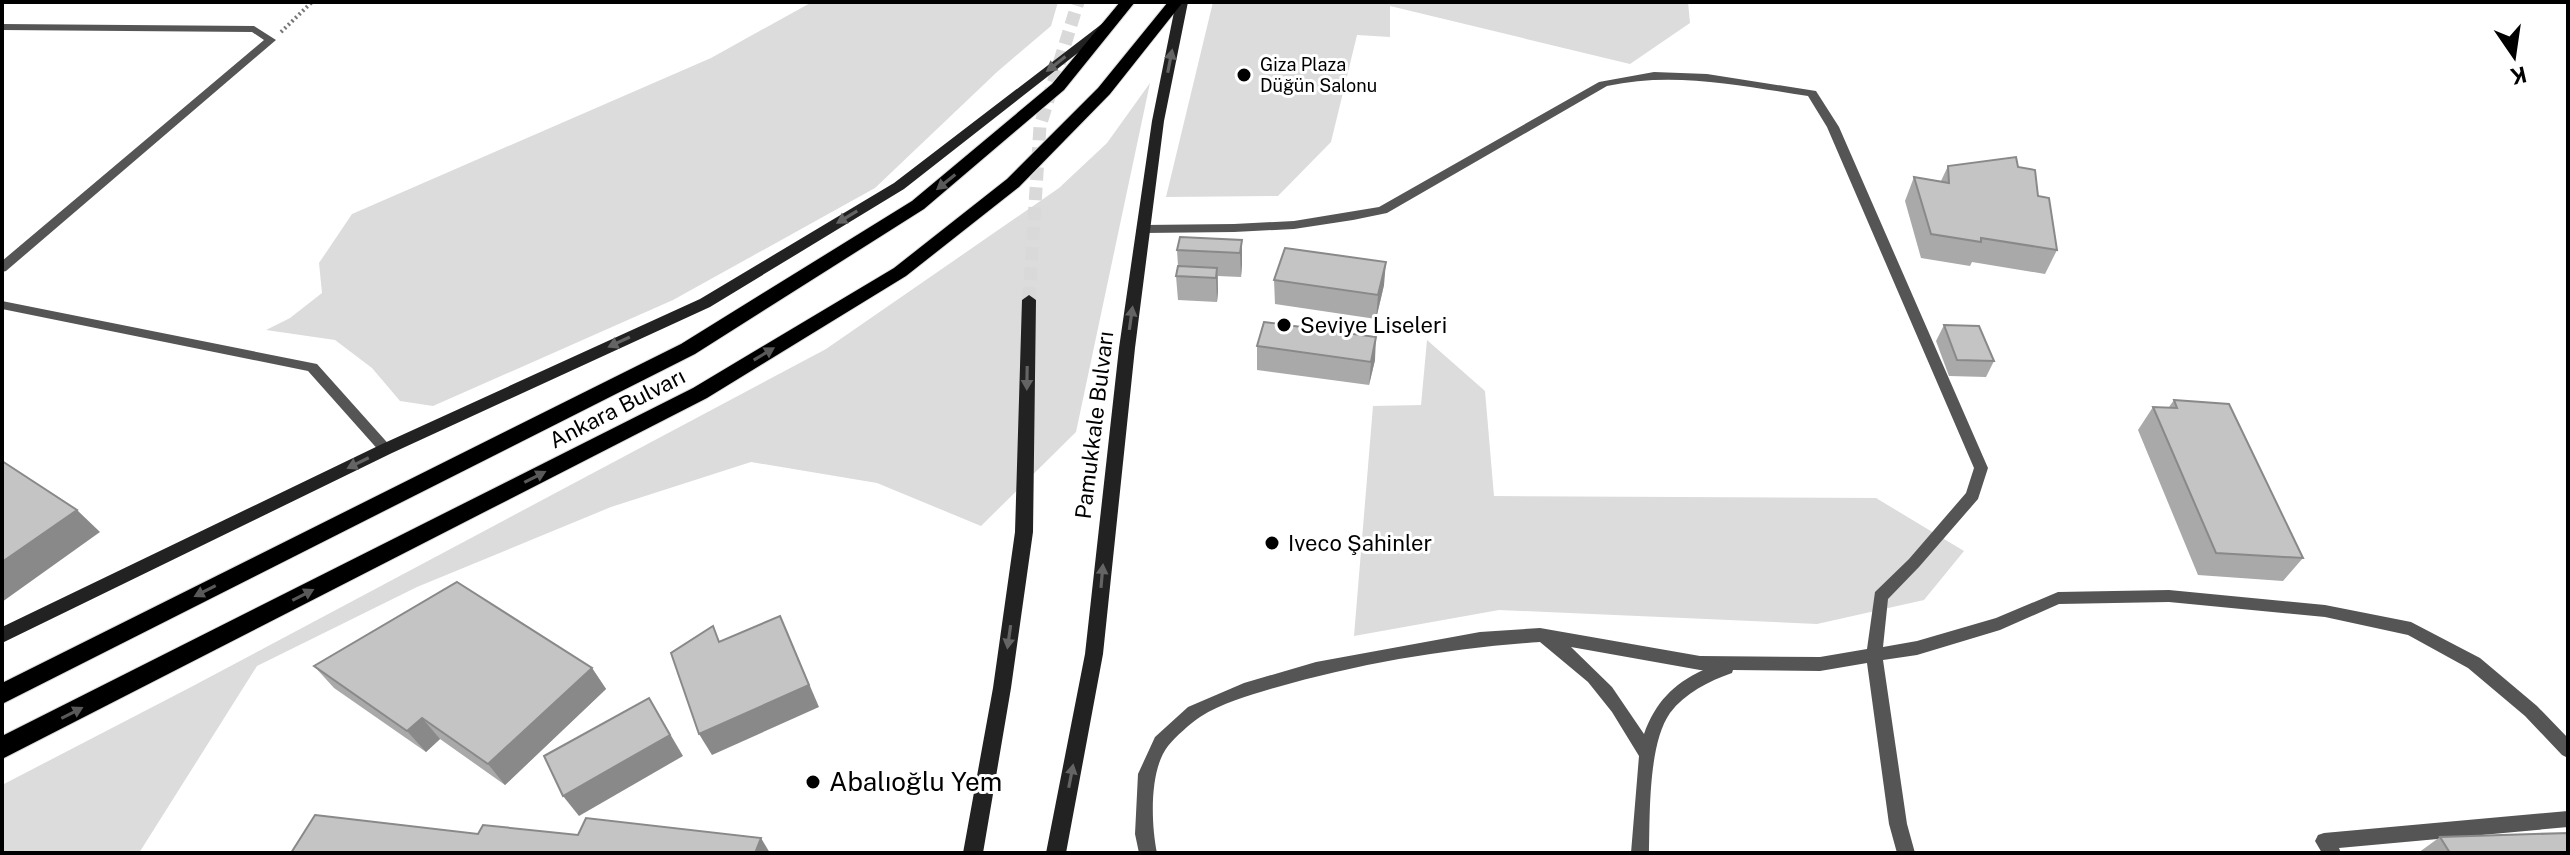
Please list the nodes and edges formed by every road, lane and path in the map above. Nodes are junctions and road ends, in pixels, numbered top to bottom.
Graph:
1 (312, 2) edge
2 (1128, 2) edge
3 (1179, 2) edge
4 (1118, 16) junction
5 (2, 27) edge
6 (271, 40) junction
7 (1144, 229) junction
8 (2, 268) edge
9 (1029, 300) tunnel mouth
10 (2, 305) edge
11 (386, 449) junction
12 (2, 635) edge
13 (1540, 635) junction
14 (1874, 656) junction
15 (1738, 663) junction
16 (2, 694) edge
17 (2, 748) edge
18 (2568, 750) edge
19 (1648, 757) junction
20 (2568, 819) edge
21 (973, 853) edge
22 (1056, 853) edge
23 (1148, 853) edge
24 (1640, 853) edge
25 (1906, 853) edge
26 (2332, 853) edge

1 - 6 path
2 - 4 main road, Ankara Bulvarı
7 -> 3 main road, Pamukkale Bulvarı
17 -> 3 main road, Ankara Bulvarı
4 -> 11 main road
4 -> 16 main road, Ankara Bulvarı
5 - 6 lane
6 - 8 lane
7 - 14 lane
22 -> 7 main road, Pamukkale Bulvarı
9 -> 21 main road
10 - 11 lane
11 -> 12 main road
13 - 15 lane
13 - 19 lane
13 - 23 lane
14 - 15 lane
14 - 18 lane
14 - 25 lane
15 - 19 lane
19 - 24 lane
20 - 26 lane

